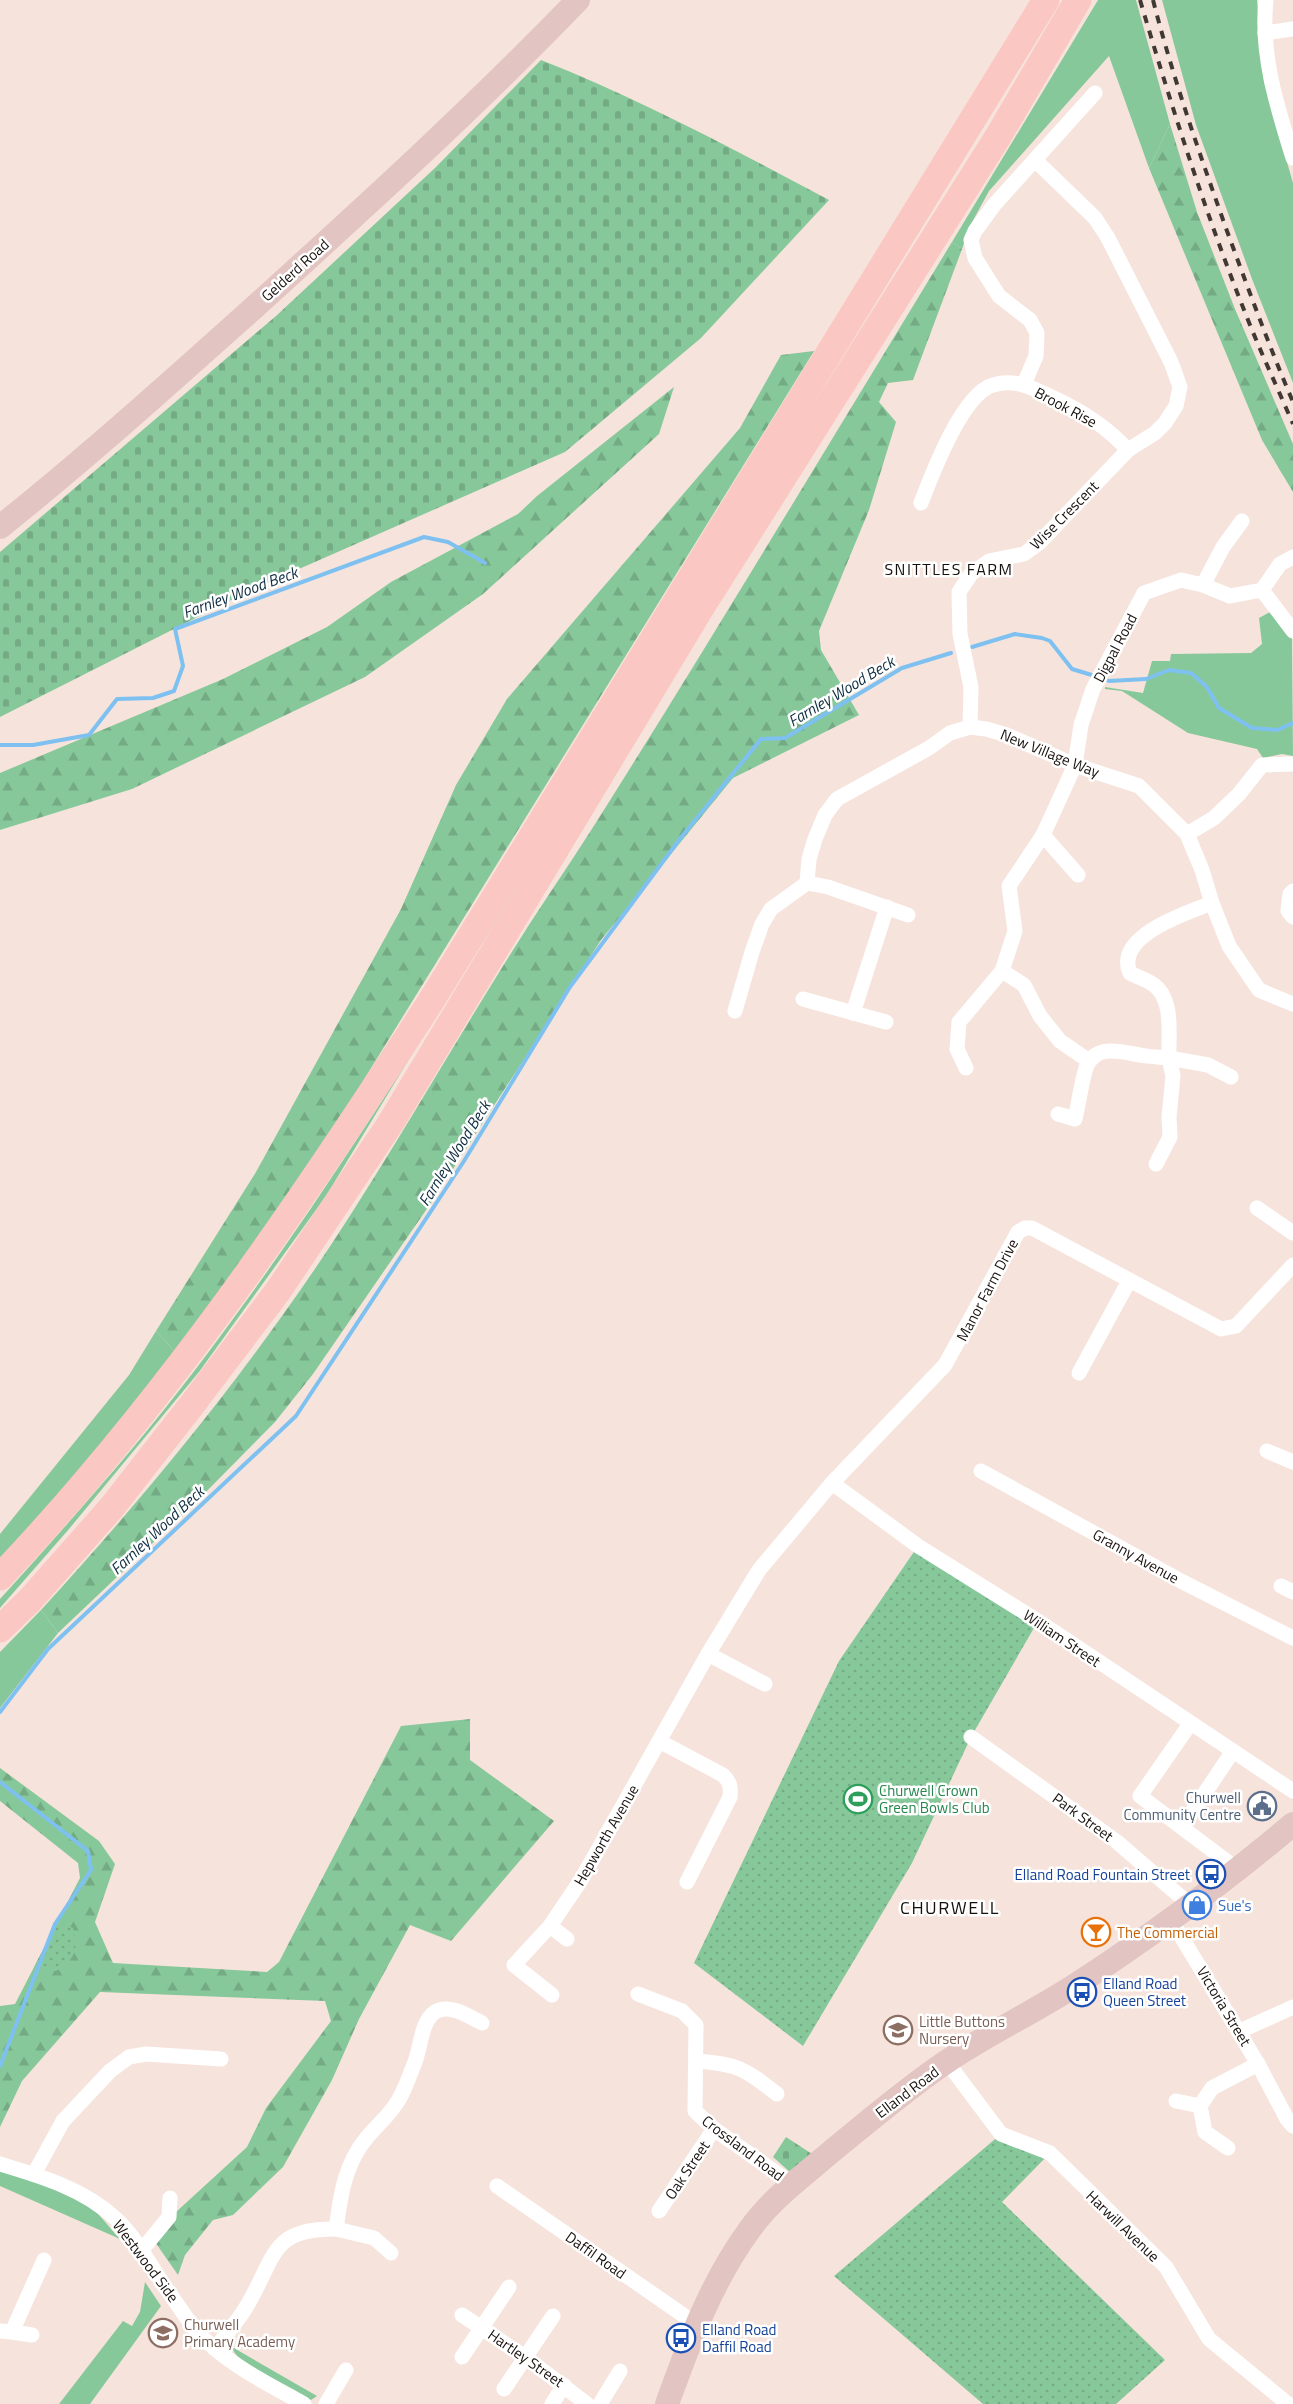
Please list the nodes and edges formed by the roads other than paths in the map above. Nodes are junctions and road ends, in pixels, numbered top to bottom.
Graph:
1 (578, 0) edge
2 (1046, 0) edge
3 (1078, 0) edge
4 (1266, 0) edge
5 (1293, 29) edge
6 (1265, 33) junction
7 (1095, 93) dead end
8 (1293, 158) edge
9 (1035, 160) junction
10 (852, 343) junction
11 (834, 370) junction
12 (1024, 384) junction
13 (1128, 450) junction
14 (921, 503) dead end
15 (1242, 521) dead end
16 (0, 527) edge
17 (1293, 557) edge
18 (1203, 585) junction
19 (1262, 590) junction
20 (1293, 631) edge
21 (970, 727) junction
22 (1293, 764) edge
23 (1075, 765) junction
24 (1187, 834) junction
25 (1043, 835) junction
26 (1078, 875) dead end
27 (807, 883) junction
28 (1293, 891) edge
29 (1212, 903) junction
30 (887, 907) junction
31 (908, 915) dead end
32 (1293, 916) edge
33 (1002, 971) junction
34 (804, 999) dead end
35 (1293, 1004) edge
36 (735, 1011) dead end
37 (853, 1013) junction
38 (886, 1022) dead end
39 (1169, 1058) junction
40 (1089, 1061) junction
41 (966, 1068) dead end
42 (1231, 1077) dead end
43 (1058, 1114) dead end
44 (1156, 1164) dead end
45 (1257, 1208) dead end
46 (1293, 1233) edge
47 (1293, 1265) edge
48 (1129, 1281) junction
49 (1079, 1373) dead end
50 (1267, 1451) dead end
51 (1293, 1462) edge
52 (981, 1471) dead end
53 (832, 1483) junction
54 (0, 1577) edge
55 (0, 1629) edge
56 (1293, 1638) edge
57 (708, 1654) junction
58 (765, 1684) dead end
59 (1190, 1724) junction
60 (971, 1737) dead end
61 (659, 1741) junction
62 (1233, 1751) junction
63 (1293, 1791) edge
64 (1293, 1824) edge
65 (1182, 1827) junction
66 (1237, 1869) junction
67 (687, 1882) dead end
68 (1180, 1911) junction
69 (550, 1926) junction
70 (567, 1939) dead end
71 (638, 1994) dead end
72 (552, 1995) dead end
73 (1293, 2007) edge
74 (482, 2024) dead end
75 (1240, 2031) junction
76 (221, 2059) dead end
77 (697, 2061) junction
78 (947, 2062) junction
79 (1258, 2064) junction
80 (777, 2094) dead end
81 (1176, 2101) dead end
82 (1200, 2106) junction
83 (1293, 2126) edge
84 (714, 2129) junction
85 (1228, 2148) dead end
86 (0, 2164) edge
87 (34, 2174) junction
88 (792, 2184) junction
89 (497, 2186) dead end
90 (170, 2198) dead end
91 (659, 2211) dead end
92 (336, 2229) junction
93 (141, 2251) junction
94 (391, 2253) dead end
95 (44, 2260) dead end
96 (509, 2287) dead end
97 (462, 2315) dead end
98 (553, 2316) dead end
99 (696, 2324) junction
100 (481, 2328) junction
101 (6, 2331) edge
102 (32, 2335) dead end
103 (215, 2349) junction
104 (462, 2357) dead end
105 (525, 2357) junction
106 (346, 2370) dead end
107 (620, 2371) dead end
108 (564, 2385) junction
109 (504, 2389) dead end
110 (304, 2404) edge
111 (326, 2404) edge
112 (552, 2404) edge
113 (587, 2404) edge
114 (600, 2404) edge
115 (667, 2404) edge
116 (1288, 2404) edge

1 - 16 main road, Gelderd Road
2 - 10 highway
3 - 10 highway
4 - 6 street
5 - 6 street
6 - 8 street
7 - 9 street
9 - 12 street
9 - 13 street, Wise Crescent
10 - 11 highway
11 - 54 highway
11 - 55 highway
12 - 13 street, Brook Rise
12 - 14 street, Brook Rise
13 - 21 street, Wise Crescent
15 - 18 street
17 - 19 street
18 - 19 street, Digpal Road
18 - 23 street, Digpal Road
19 - 20 street
21 - 23 street, New Village Way
21 - 27 street
22 - 24 street
23 - 24 street, New Village Way
23 - 25 street, Digpal Road
24 - 29 street, New Village Way
25 - 26 street
25 - 33 street, Digpal Road
27 - 30 street
27 - 36 street
28 - 32 street
29 - 35 street, New Village Way
29 - 39 street
30 - 31 street
30 - 37 street
33 - 40 street
33 - 41 street
34 - 37 street
37 - 38 street
39 - 40 street
39 - 42 street
39 - 44 street
40 - 43 street
45 - 46 street
47 - 48 street, Manor Farm Drive
48 - 49 street
48 - 53 street, Manor Farm Drive
50 - 51 street
52 - 56 street, Granny Avenue
53 - 57 street, Hepworth Avenue
53 - 59 street, William Street
57 - 58 street
57 - 61 street, Hepworth Avenue
59 - 62 street, William Street
59 - 65 street
60 - 68 street, Park Street
61 - 67 street
61 - 69 street, Hepworth Avenue
62 - 63 street, William Street
62 - 65 street
64 - 66 main road, Elland Road
65 - 66 street
66 - 68 main road, Elland Road
68 - 75 street, Victoria Street
68 - 78 main road, Elland Road
69 - 70 street
69 - 72 street, Hepworth Avenue
71 - 77 street
73 - 75 street
74 - 92 street
75 - 79 street, Victoria Street
76 - 87 street
77 - 80 street
77 - 84 street, Crossland Road
78 - 88 main road, Elland Road
78 - 116 street, Harwill Avenue
79 - 82 street
79 - 83 street, Victoria Street
81 - 82 street
82 - 85 street
84 - 88 street, Crossland Road
84 - 91 street, Oak Street
86 - 87 street, Westwood Side
87 - 93 street, Westwood Side
88 - 99 main road, Elland Road
89 - 99 street, Daffil Road
90 - 93 street
92 - 94 street
92 - 103 street
93 - 103 street, Westwood Side
95 - 101 street
96 - 100 street
97 - 100 street, Hartley Street
98 - 105 street
99 - 115 main road, Elland Road
100 - 104 street
100 - 105 street, Hartley Street
101 - 102 street
103 - 110 street, Westwood Side
105 - 108 street, Hartley Street
105 - 109 street
106 - 111 street
107 - 114 street
108 - 112 street
108 - 113 street, Hartley Street

